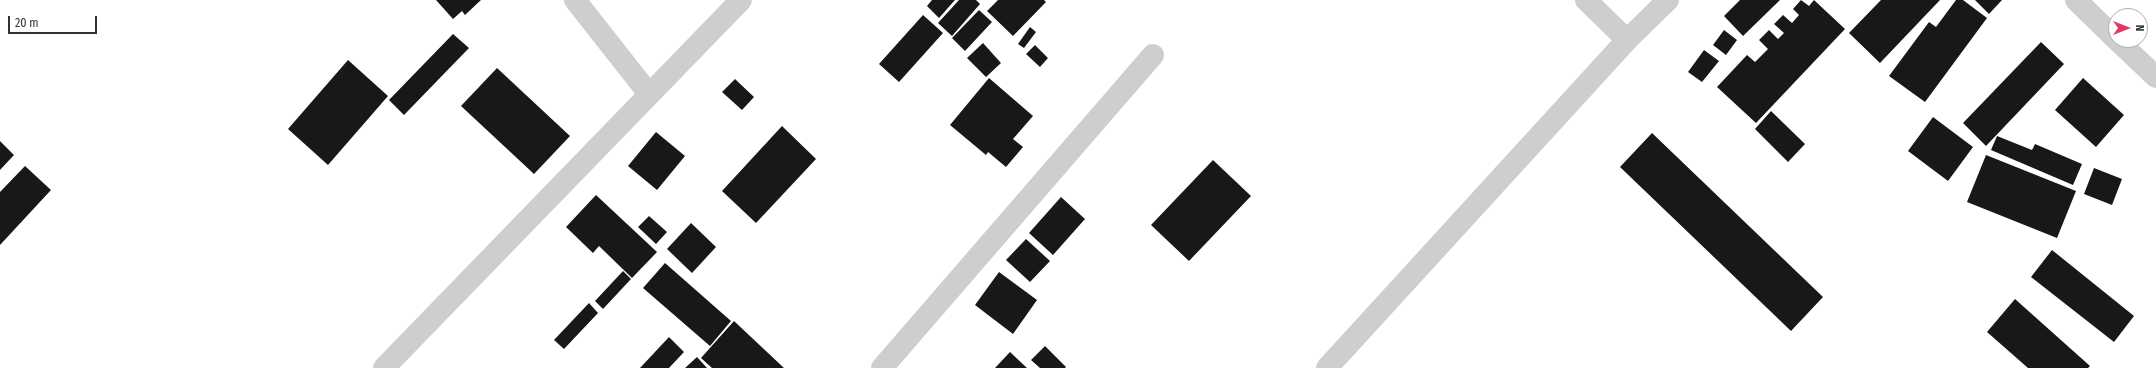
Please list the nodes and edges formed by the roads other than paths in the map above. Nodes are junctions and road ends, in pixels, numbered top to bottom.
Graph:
1 (575, 0) edge
2 (741, 0) edge
3 (1586, 0) edge
4 (1668, 0) edge
5 (2076, 0) edge
6 (2108, 30) edge
7 (1627, 40) junction
8 (2126, 48) edge
9 (1153, 55) dead end
10 (2156, 77) edge
11 (649, 94) junction
12 (384, 368) edge
13 (882, 368) edge
14 (1327, 368) edge

1 - 11 street
2 - 11 street
3 - 7 street
4 - 7 street
5 - 6 street
7 - 14 street
8 - 10 street
9 - 13 street
11 - 12 street

